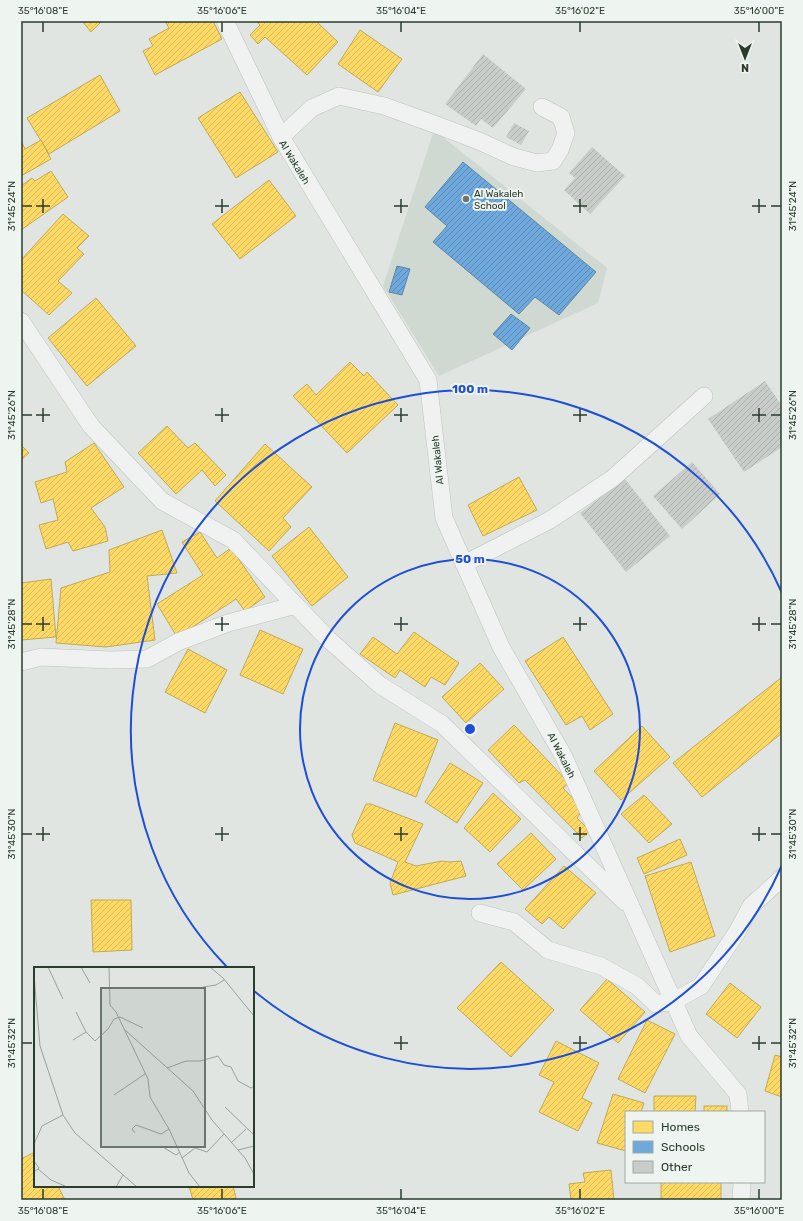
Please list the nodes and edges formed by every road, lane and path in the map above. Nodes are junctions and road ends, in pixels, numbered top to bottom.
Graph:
1 (225, 21) edge
2 (542, 107) dead end
3 (280, 137) junction
4 (21, 321) edge
5 (704, 396) dead end
6 (464, 564) junction
7 (296, 605) junction
8 (21, 662) edge
9 (782, 878) edge
10 (632, 910) junction
11 (480, 913) dead end
12 (674, 1001) junction
13 (740, 1111) edge
14 (742, 1183) edge
15 (741, 1200) edge

1 - 3 street, Al Wakaleh
2 - 3 street
3 - 6 street, Al Wakaleh
4 - 7 street
5 - 6 street
6 - 10 street, Al Wakaleh
7 - 8 street
7 - 10 street
9 - 12 street
10 - 12 street, Al Wakaleh
11 - 12 street
12 - 13 street, Al Wakaleh
14 - 15 street

